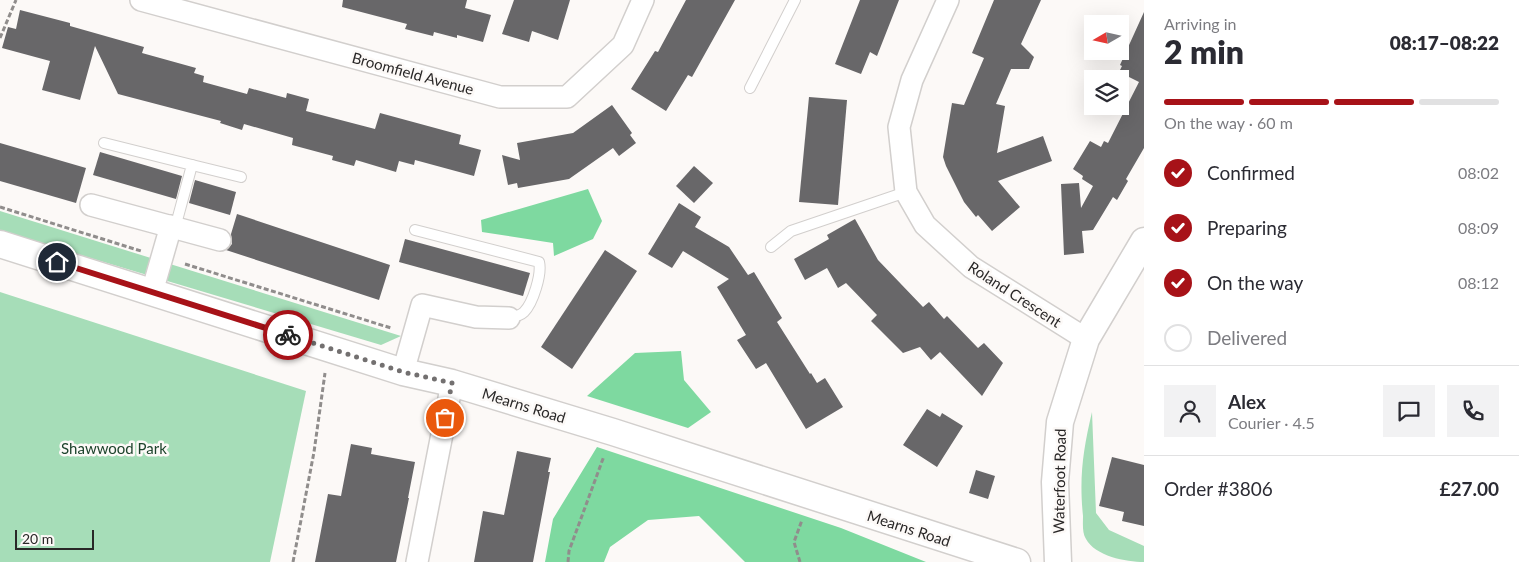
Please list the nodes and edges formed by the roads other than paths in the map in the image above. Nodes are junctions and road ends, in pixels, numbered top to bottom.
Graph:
1 (141, 0) edge
2 (643, 0) edge
3 (795, 0) edge
4 (948, 0) edge
5 (750, 88) dead end
6 (104, 142) dead end
7 (192, 165) junction
8 (241, 177) dead end
9 (906, 192) junction
10 (91, 205) dead end
11 (173, 227) junction
12 (415, 230) dead end
13 (220, 240) dead end
14 (1144, 241) edge
15 (0, 244) edge
16 (771, 247) dead end
17 (152, 292) junction
18 (510, 318) joint
19 (1086, 339) junction
20 (403, 372) junction
21 (452, 383) junction
22 (417, 562) edge
23 (1017, 562) edge
24 (1058, 562) edge

1 - 2 street, Broomfield Avenue
3 - 5 lane
4 - 9 street, Roland Crescent
6 - 7 lane
7 - 8 lane
7 - 11 lane
9 - 16 lane
9 - 19 street, Roland Crescent
10 - 11 street
11 - 13 street
11 - 17 street
12 - 18 lane
14 - 19 street, Waterfoot Road
15 - 17 street, Mearns Road
17 - 20 street, Mearns Road
18 - 20 street
19 - 24 street, Waterfoot Road
20 - 21 street, Mearns Road
21 - 22 street
21 - 23 street, Mearns Road

